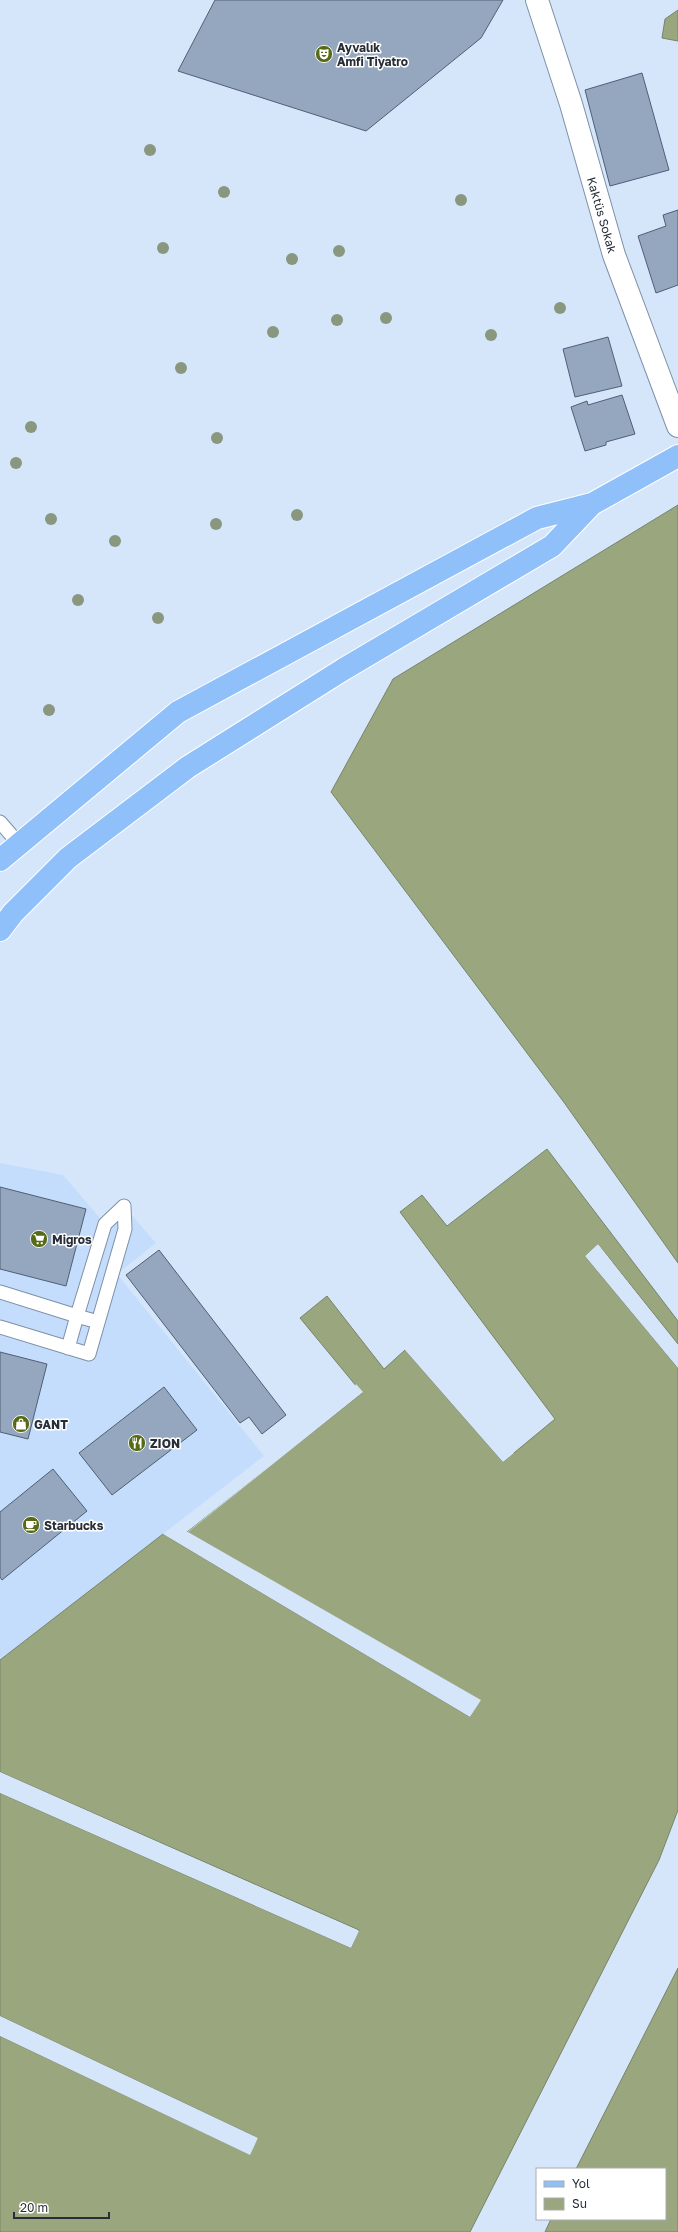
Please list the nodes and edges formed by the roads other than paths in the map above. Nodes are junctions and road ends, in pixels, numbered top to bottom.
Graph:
1 (537, 0) edge
2 (678, 426) edge
3 (678, 456) edge
4 (592, 504) junction
5 (0, 822) edge
6 (19, 844) junction
7 (0, 860) edge
8 (0, 930) edge
9 (0, 1292) edge
10 (77, 1316) junction
11 (98, 1322) junction
12 (0, 1327) edge
13 (68, 1348) junction

1 - 2 street, Kaktüs Sokak
3 - 4 main road
4 - 6 main road
4 - 8 main road
5 - 6 lane
6 - 7 main road
9 - 10 lane
10 - 11 lane
10 - 11 lane
10 - 13 lane
11 - 13 lane
12 - 13 lane

